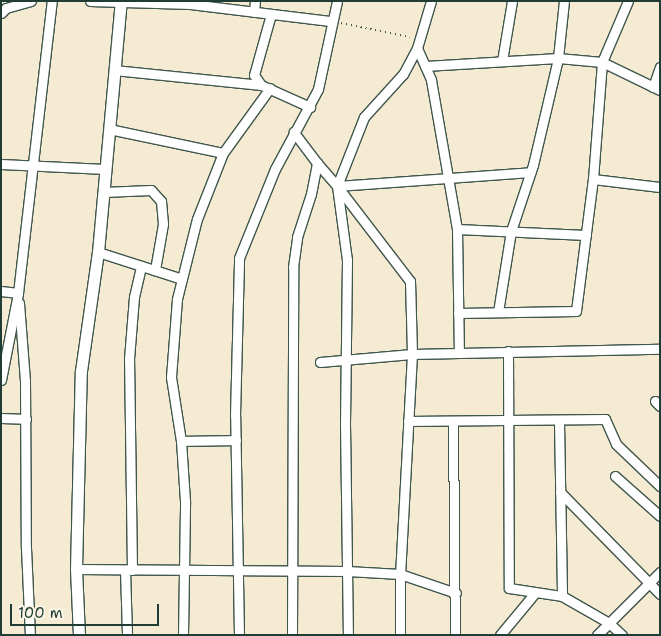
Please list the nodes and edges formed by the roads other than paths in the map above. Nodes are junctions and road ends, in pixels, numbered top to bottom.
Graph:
1 (31, 1) edge
2 (52, 1) edge
3 (90, 1) edge
4 (255, 1) edge
5 (337, 1) edge
6 (431, 1) edge
7 (512, 1) edge
8 (564, 1) edge
9 (628, 1) edge
10 (121, 2) edge
11 (191, 3) edge
12 (254, 12) junction
13 (1, 13) edge
14 (271, 14) junction
15 (330, 21) junction
16 (418, 43) junction
17 (558, 58) junction
18 (502, 60) junction
19 (602, 62) junction
20 (425, 66) junction
21 (660, 67) edge
22 (114, 70) junction
23 (265, 86) junction
24 (656, 88) edge
25 (310, 107) junction
26 (109, 129) junction
27 (294, 132) junction
28 (223, 153) junction
29 (317, 163) junction
30 (1, 164) edge
31 (35, 167) junction
32 (105, 169) junction
33 (530, 172) junction
34 (448, 176) junction
35 (593, 179) junction
36 (337, 186) junction
37 (660, 186) edge
38 (103, 192) junction
39 (457, 229) junction
40 (511, 231) junction
41 (586, 235) junction
42 (98, 252) junction
43 (141, 266) junction
44 (155, 270) junction
45 (182, 279) junction
46 (1, 291) edge
47 (18, 293) junction
48 (498, 312) junction
49 (458, 313) junction
50 (660, 349) edge
51 (508, 352) junction
52 (459, 353) junction
53 (412, 354) junction
54 (346, 360) junction
55 (320, 362) dead end
56 (1, 380) edge
57 (1, 418) edge
58 (26, 419) junction
59 (408, 421) junction
60 (559, 421) junction
61 (453, 422) junction
62 (510, 422) junction
63 (236, 440) junction
64 (181, 441) junction
65 (615, 476) dead end
66 (660, 486) edge
67 (560, 492) junction
68 (660, 516) edge
69 (76, 569) junction
70 (129, 570) junction
71 (185, 570) junction
72 (239, 570) junction
73 (293, 570) junction
74 (347, 571) junction
75 (660, 572) edge
76 (400, 574) junction
77 (648, 584) junction
78 (456, 593) junction
79 (535, 594) junction
80 (660, 594) edge
81 (562, 596) junction
82 (609, 623) junction
83 (30, 635) edge
84 (78, 635) edge
85 (127, 635) edge
86 (183, 635) edge
87 (239, 635) edge
88 (292, 635) edge
89 (348, 635) edge
90 (400, 635) edge
91 (455, 635) edge
92 (500, 635) edge
93 (597, 635) edge
94 (622, 635) edge

1 - 13 street
2 - 31 street
3 - 10 street
4 - 12 street
5 - 15 street
6 - 16 street
7 - 18 street
8 - 17 street
9 - 19 street
10 - 11 street
10 - 22 street
11 - 12 street
12 - 14 street
14 - 15 street
14 - 23 street
15 - 25 street
16 - 20 street
16 - 36 street
17 - 18 street
17 - 19 street
17 - 33 street
18 - 20 street
19 - 24 street
19 - 35 street
20 - 34 street
21 - 24 street
22 - 23 street
22 - 26 street
23 - 25 street
23 - 28 street
25 - 27 street
26 - 28 street
26 - 32 street
27 - 29 street
27 - 63 street
28 - 45 street
29 - 36 street
29 - 73 street
30 - 31 street
31 - 32 street
31 - 47 street
32 - 38 street
33 - 34 street
33 - 40 street
34 - 36 street
34 - 39 street
35 - 37 street
35 - 41 street
36 - 53 street
36 - 54 street
38 - 42 street
38 - 44 street
39 - 40 street
39 - 49 street
40 - 41 street
40 - 48 street
41 - 48 street
42 - 43 street
42 - 69 street
43 - 44 street
43 - 70 street
44 - 45 street
45 - 64 street
46 - 47 street
47 - 56 street
47 - 58 street
48 - 49 street
49 - 52 street
50 - 51 street
51 - 52 street
51 - 62 street
52 - 53 street
53 - 54 street
53 - 59 street
54 - 55 street
54 - 74 street
57 - 58 street
58 - 83 street
59 - 61 street
59 - 76 street
60 - 62 street
60 - 66 street
60 - 67 street
61 - 62 street
61 - 78 street
62 - 79 street
63 - 64 street
63 - 72 street
64 - 71 street
65 - 68 street
67 - 77 street
67 - 81 street
69 - 70 street
69 - 84 street
70 - 71 street
70 - 85 street
71 - 72 street
71 - 86 street
72 - 73 street
72 - 87 street
73 - 74 street
73 - 88 street
74 - 76 street
74 - 89 street
75 - 77 street
76 - 78 street
76 - 90 street
77 - 80 street
77 - 82 street
78 - 91 street
79 - 81 street
79 - 92 street
81 - 82 street
82 - 93 street
82 - 94 street

